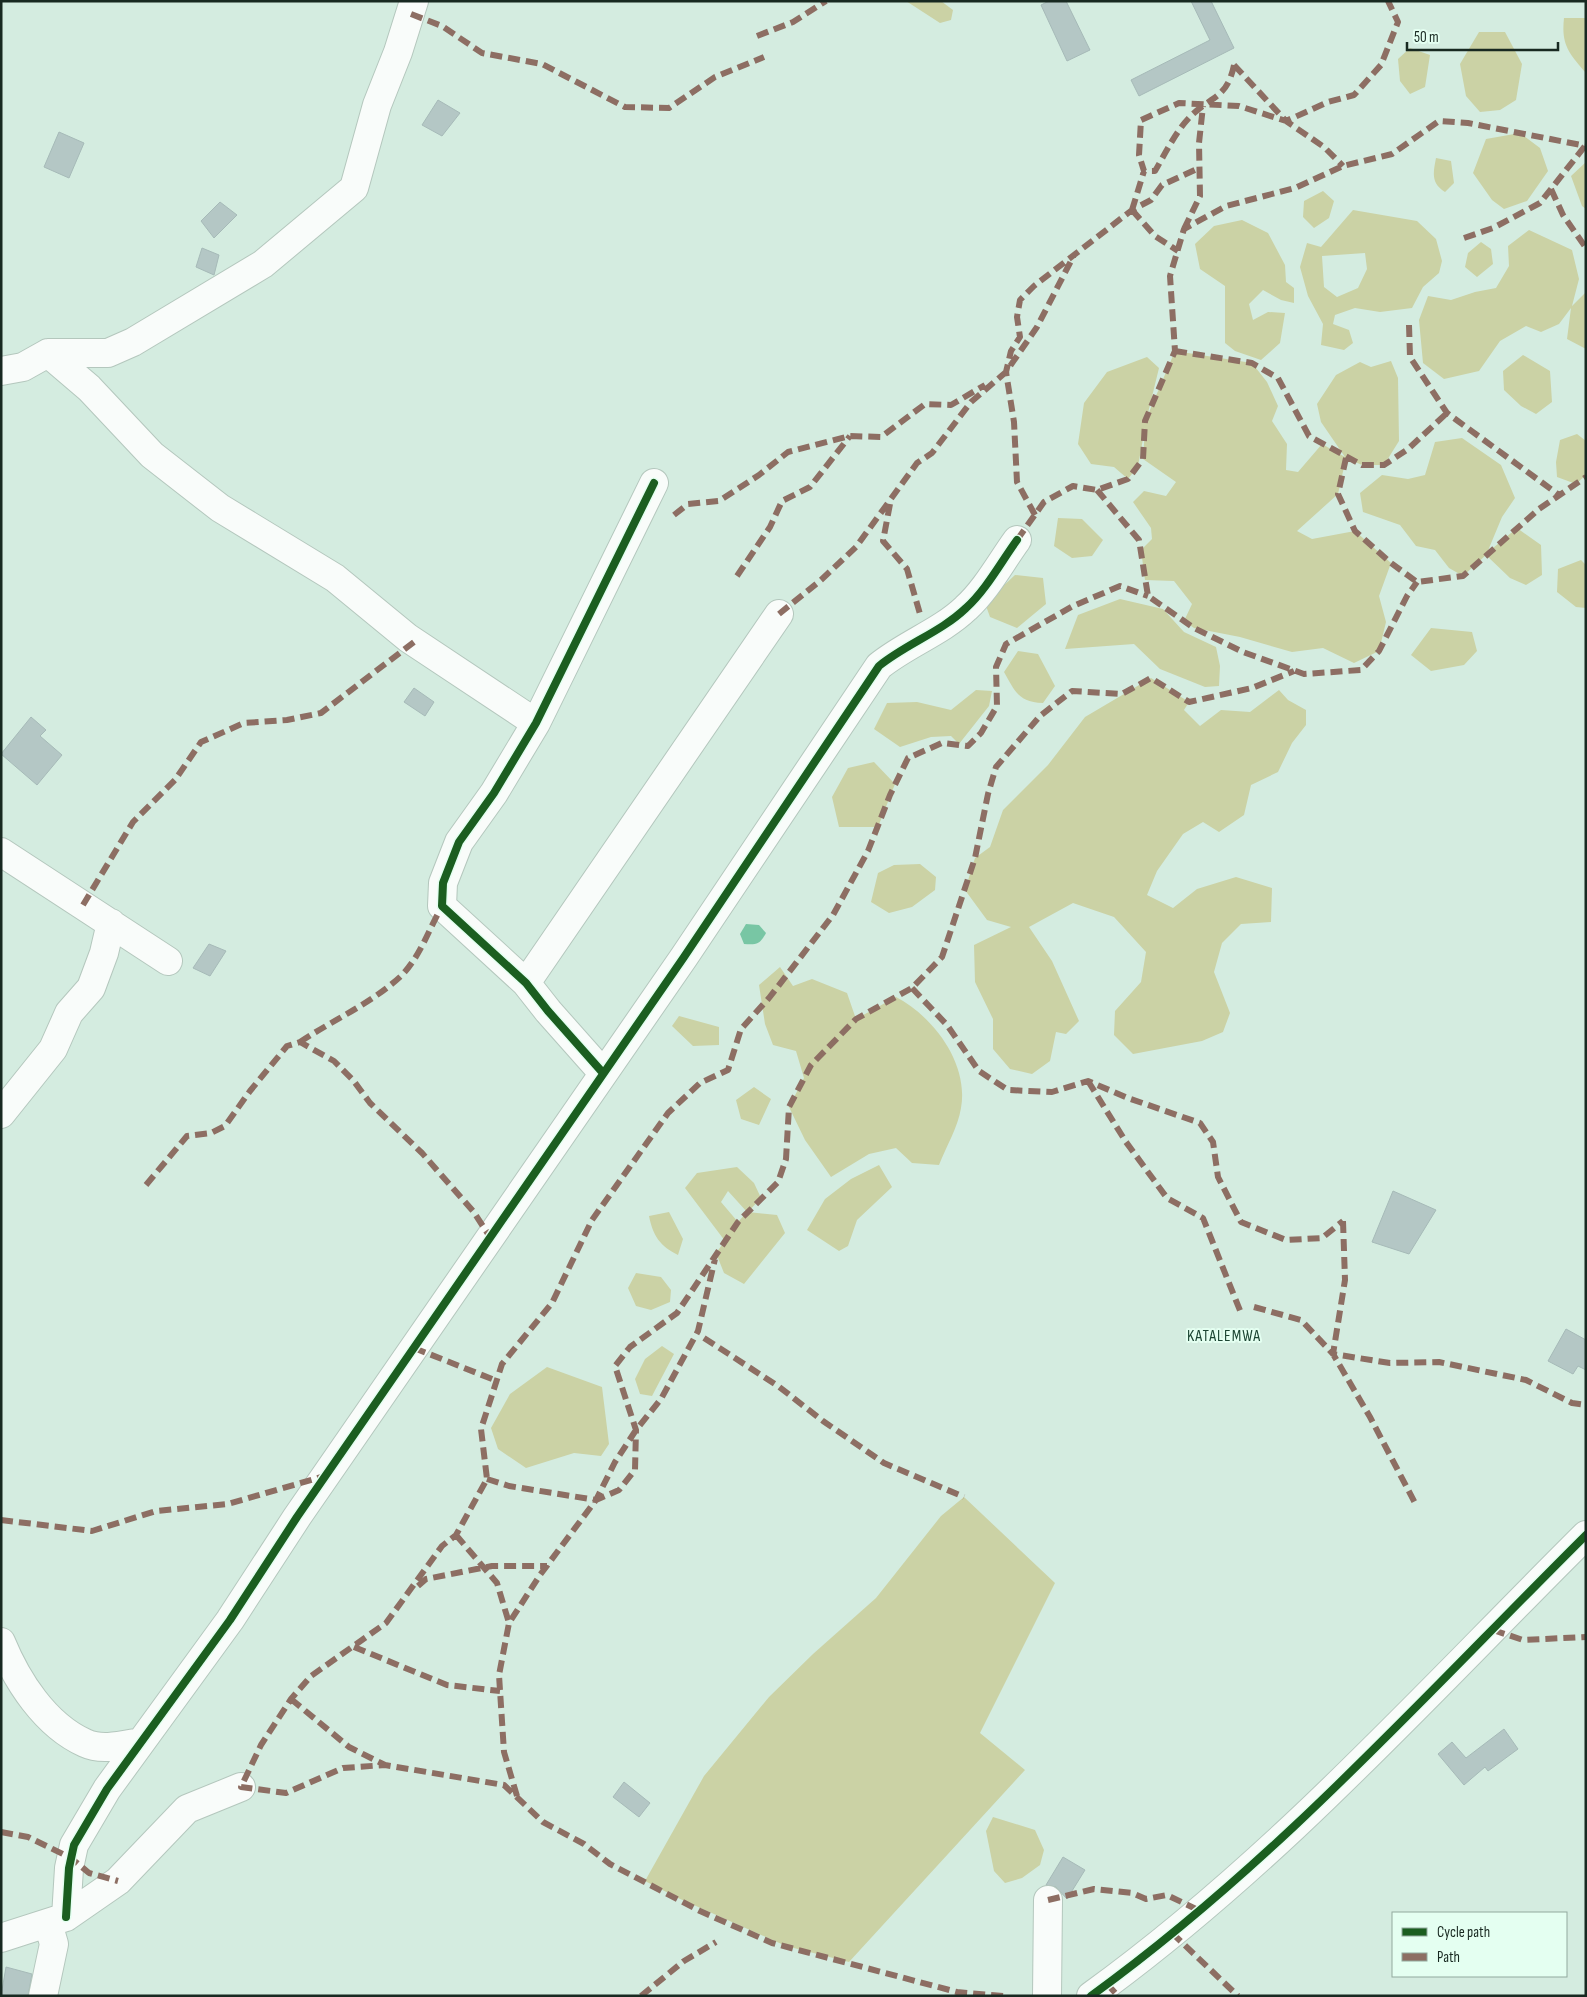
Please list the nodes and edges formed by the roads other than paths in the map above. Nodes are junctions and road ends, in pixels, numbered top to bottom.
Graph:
1 (414, 1) edge
2 (48, 353) junction
3 (1, 372) edge
4 (654, 483) dead end
5 (1017, 540) dead end
6 (779, 614) dead end
7 (536, 723) junction
8 (1, 852) edge
9 (111, 923) junction
10 (168, 961) dead end
11 (526, 983) junction
12 (603, 1073) junction
13 (1, 1114) edge
14 (1586, 1535) edge
15 (1, 1642) edge
16 (141, 1742) junction
17 (98, 1746) junction
18 (113, 1782) junction
19 (242, 1788) dead end
20 (1048, 1900) dead end
21 (57, 1920) junction
22 (1, 1938) edge
23 (42, 1996) edge
24 (1047, 1996) edge
25 (1091, 1996) edge

1 - 2 street
2 - 3 street
2 - 7 street
4 - 7 street
5 - 12 street
6 - 11 street
7 - 11 street
8 - 9 street
9 - 10 street
9 - 13 street
11 - 12 street
12 - 16 street
14 - 25 street
15 - 17 street
16 - 17 street
16 - 18 street
17 - 18 street
18 - 21 street
19 - 21 street
20 - 24 street
21 - 22 street
21 - 23 street

